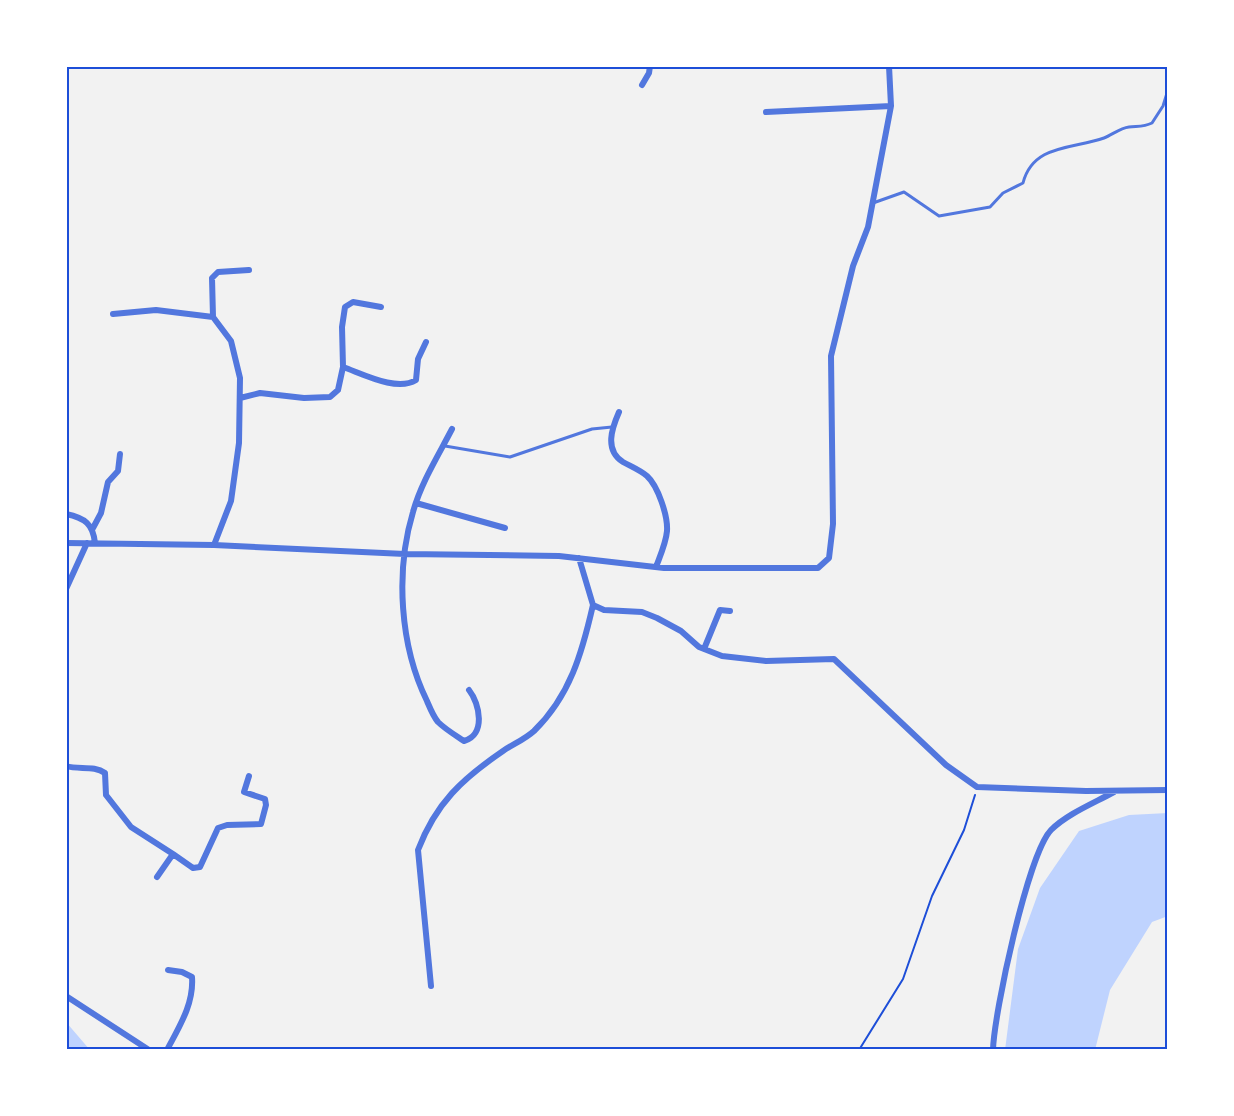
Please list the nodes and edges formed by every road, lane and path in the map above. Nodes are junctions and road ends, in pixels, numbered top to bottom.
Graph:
1 (650, 66) edge
2 (889, 66) edge
3 (642, 85) dead end
4 (1168, 90) edge
5 (891, 106) junction
6 (766, 112) dead end
7 (871, 203) junction
8 (249, 270) dead end
9 (381, 307) dead end
10 (113, 314) dead end
11 (213, 316) junction
12 (426, 342) dead end
13 (343, 367) junction
14 (240, 398) junction
15 (619, 412) dead end
16 (612, 427) junction
17 (452, 429) dead end
18 (443, 445) junction
19 (120, 454) dead end
20 (416, 503) junction
21 (66, 514) edge
22 (93, 528) junction
23 (505, 528) dead end
24 (66, 543) edge
25 (87, 543) junction
26 (95, 543) junction
27 (214, 545) junction
28 (405, 554) junction
29 (579, 558) junction
30 (656, 567) junction
31 (66, 589) edge
32 (593, 605) junction
33 (730, 610) dead end
34 (704, 649) junction
35 (469, 690) dead end
36 (66, 766) edge
37 (249, 776) dead end
38 (977, 787) junction
39 (1168, 790) edge
40 (1116, 791) junction
41 (173, 854) junction
42 (157, 877) dead end
43 (168, 970) dead end
44 (431, 986) dead end
45 (66, 996) edge
46 (149, 1050) edge
47 (167, 1050) edge
48 (859, 1050) edge
49 (993, 1050) edge

1 - 3 street
2 - 5 street
4 - 7 lane
5 - 6 street
5 - 7 street
7 - 30 street
8 - 11 street
9 - 13 street
10 - 11 street
11 - 14 street
12 - 13 street
13 - 14 street
14 - 27 street
15 - 16 street
16 - 18 lane
16 - 30 street
17 - 18 street
18 - 20 street
19 - 22 street
20 - 23 street
20 - 28 street
21 - 22 street
22 - 26 street
24 - 25 street
25 - 26 street
25 - 31 street
26 - 27 street
27 - 28 street
28 - 29 street
28 - 35 street
29 - 30 street
29 - 32 street
32 - 34 street
32 - 44 street
33 - 34 street
34 - 38 street
36 - 41 street
37 - 41 street
38 - 40 street
38 - 48 path
39 - 40 street
40 - 49 street
41 - 42 street
43 - 47 street
45 - 46 street

